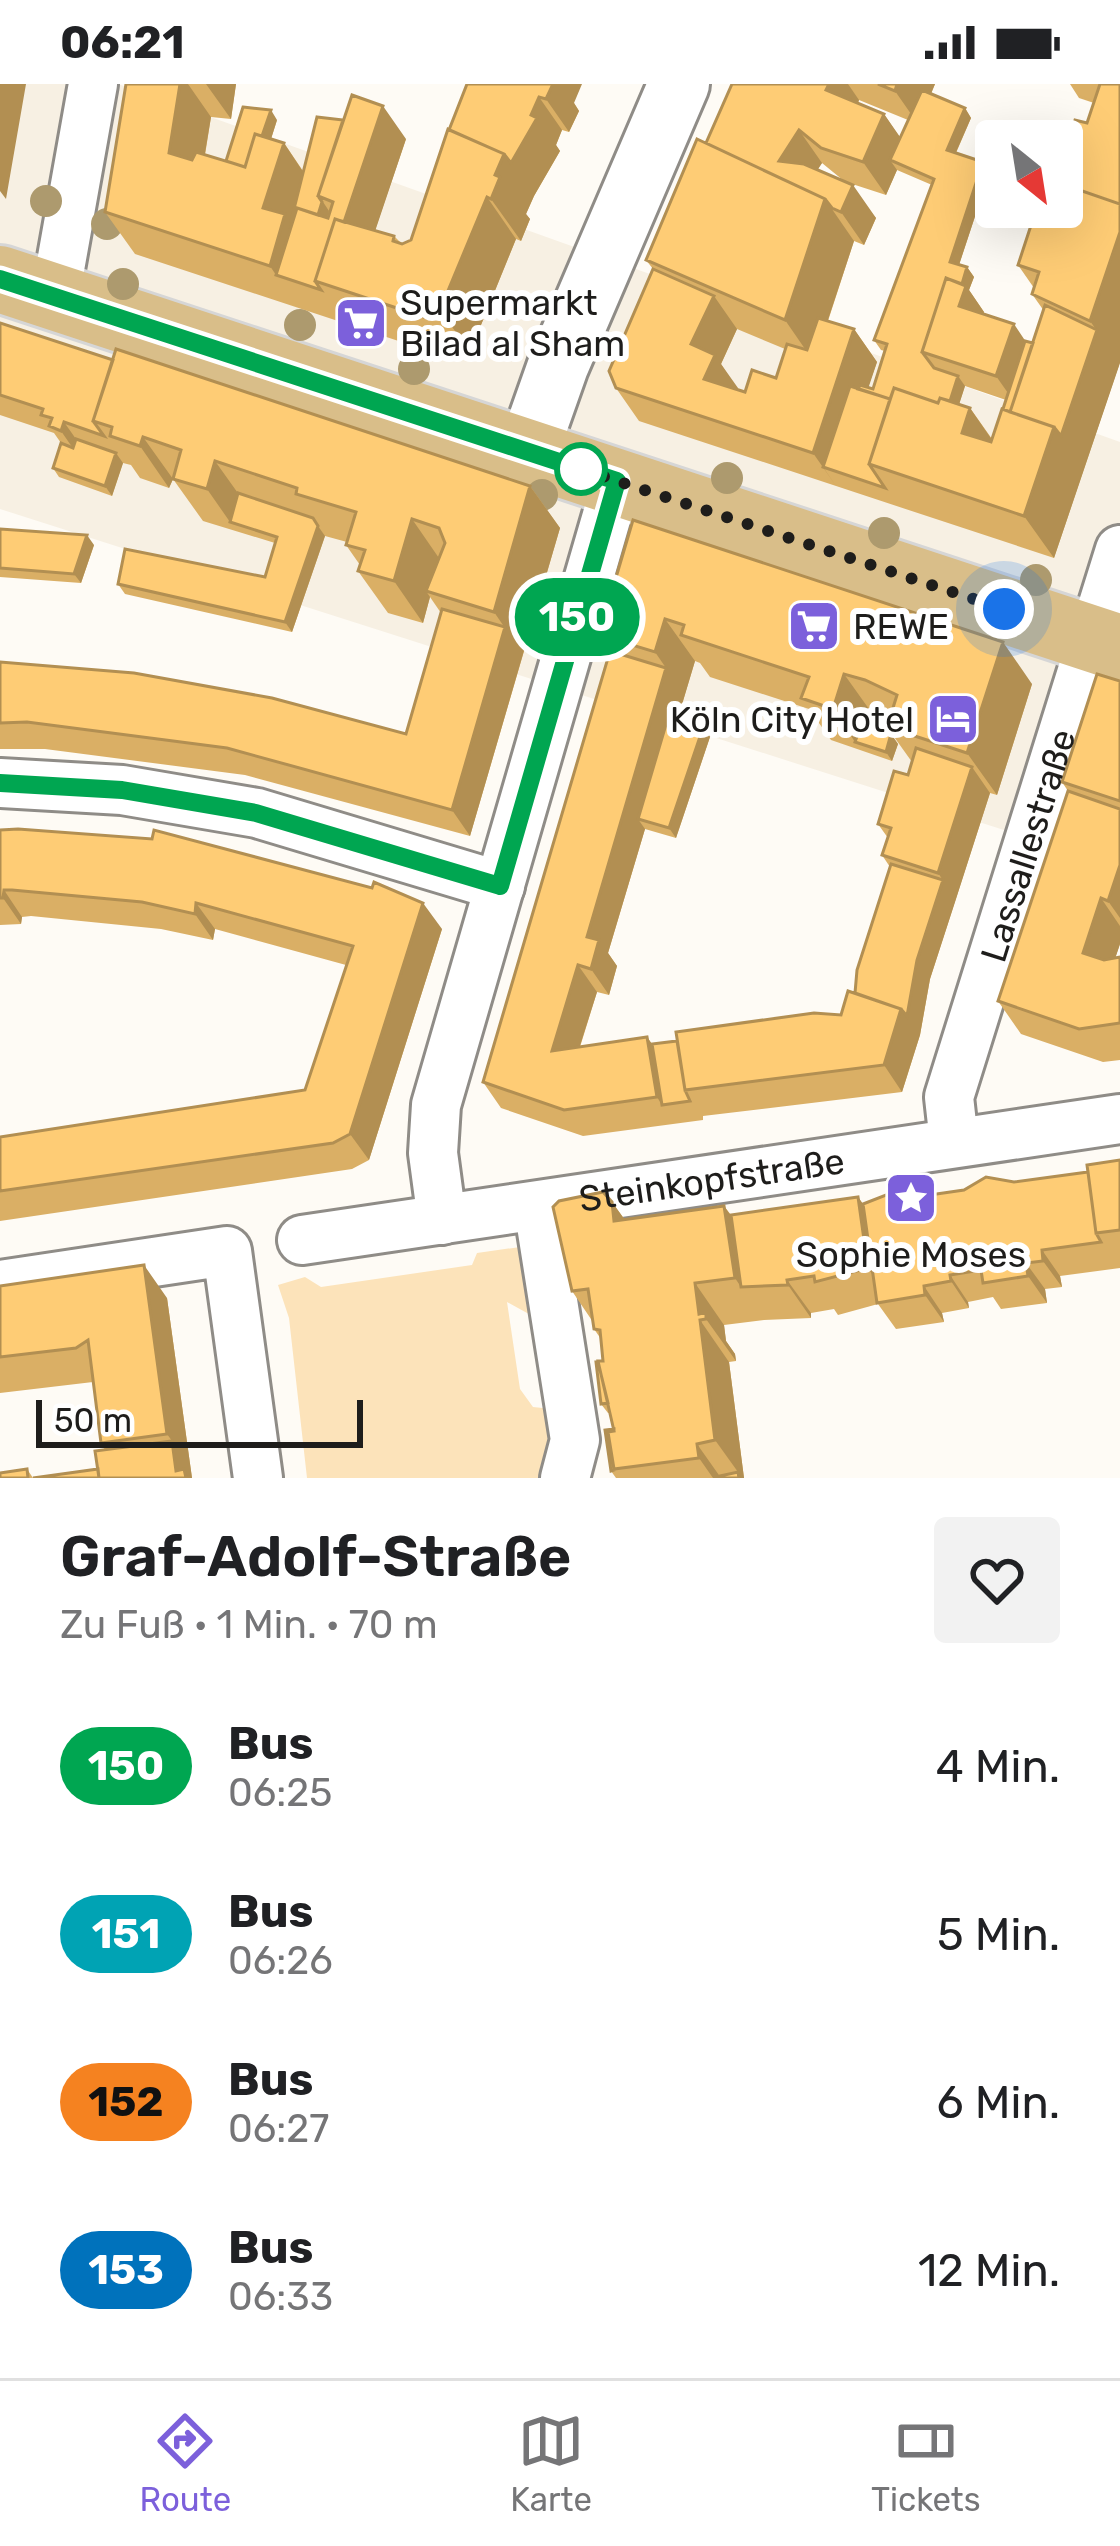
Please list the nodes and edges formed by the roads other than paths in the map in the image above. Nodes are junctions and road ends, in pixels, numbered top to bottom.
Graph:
1 (92, 84) edge
2 (679, 84) edge
3 (28, 288) edge
4 (528, 451) junction
5 (617, 481) junction
6 (1120, 550) edge
7 (1106, 643) edge
8 (0, 783) edge
9 (500, 886) junction
10 (1120, 1119) edge
11 (955, 1142) junction
12 (538, 1206) junction
13 (442, 1220) junction
14 (302, 1240) dead end
15 (0, 1285) edge
16 (257, 1478) edge
17 (565, 1478) edge

1 - 3 street
2 - 4 street
3 - 4 main road
4 - 5 main road
5 - 7 main road
5 - 9 street
6 - 7 street, Lassallestraße
7 - 11 street, Lassallestraße
8 - 9 street
9 - 13 street
10 - 11 street, Steinkopfstraße
11 - 12 street, Steinkopfstraße
12 - 13 street, Steinkopfstraße
12 - 17 street
13 - 14 street, Steinkopfstraße
15 - 16 street

